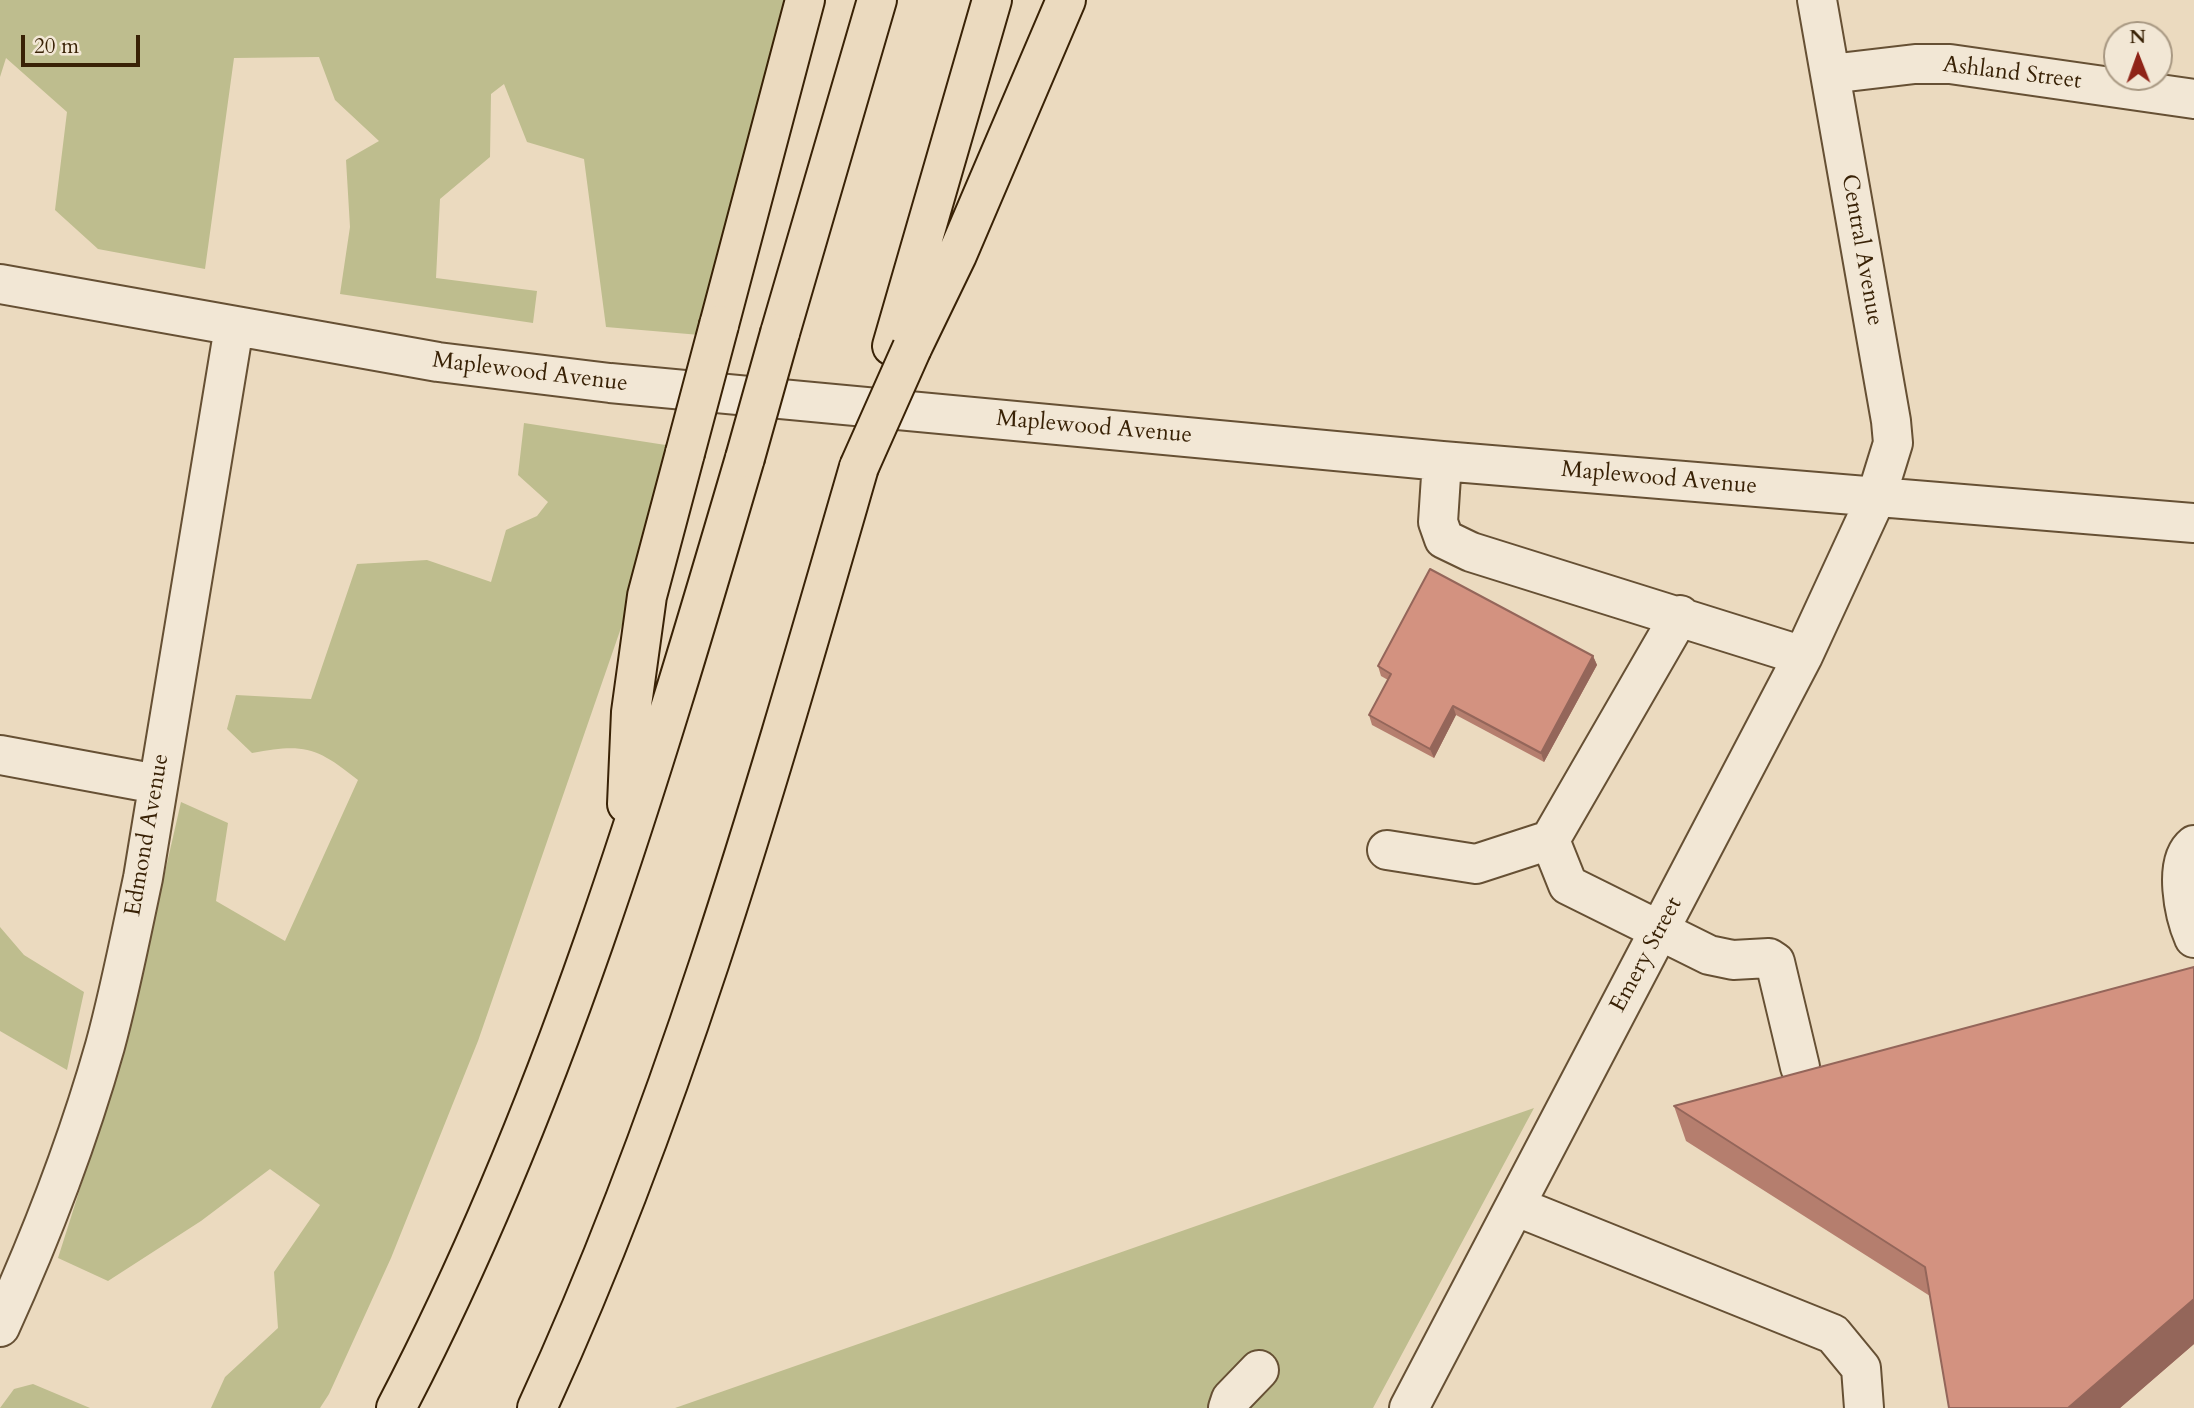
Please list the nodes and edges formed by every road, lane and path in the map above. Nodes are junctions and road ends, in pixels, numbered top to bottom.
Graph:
1 (805, 0) edge
2 (877, 0) edge
3 (992, 0) edge
4 (1066, 0) edge
5 (1817, 0) edge
6 (1830, 74) junction
7 (2194, 99) edge
8 (0, 284) edge
9 (234, 327) junction
10 (902, 347) junction
11 (1442, 461) junction
12 (1876, 498) junction
13 (2194, 523) edge
14 (1680, 615) junction
15 (1803, 656) junction
16 (0, 755) edge
17 (157, 784) junction
18 (1550, 840) junction
19 (2194, 845) edge
20 (1387, 850) dead end
21 (625, 855) junction
22 (1660, 931) junction
23 (2194, 938) edge
24 (1800, 1067) dead end
25 (1515, 1206) junction
26 (0, 1327) edge
27 (1259, 1370) dead end
28 (396, 1408) edge
29 (537, 1408) edge
30 (1228, 1408) edge
31 (1409, 1408) edge
32 (1864, 1408) edge

1 - 21 highway, bridge
2 - 21 highway, bridge
3 - 10 highway
4 - 10 highway
5 - 6 street, Central Avenue
6 - 7 street, Ashland Street
6 - 12 street, Central Avenue
8 - 9 street, Maplewood Avenue
9 - 11 street, Maplewood Avenue
9 - 17 street, Edmond Avenue
10 - 29 highway, bridge
11 - 12 street, Maplewood Avenue
11 - 14 street
12 - 13 street, Maplewood Avenue
12 - 15 street, Emery Street
14 - 15 street
14 - 18 street
15 - 22 street, Emery Street
16 - 17 street
17 - 26 street, Edmond Avenue
18 - 20 street
18 - 22 street
19 - 23 street
21 - 28 highway
22 - 24 street
22 - 25 street, Emery Street
25 - 31 street, Emery Street
25 - 32 street
27 - 30 street

